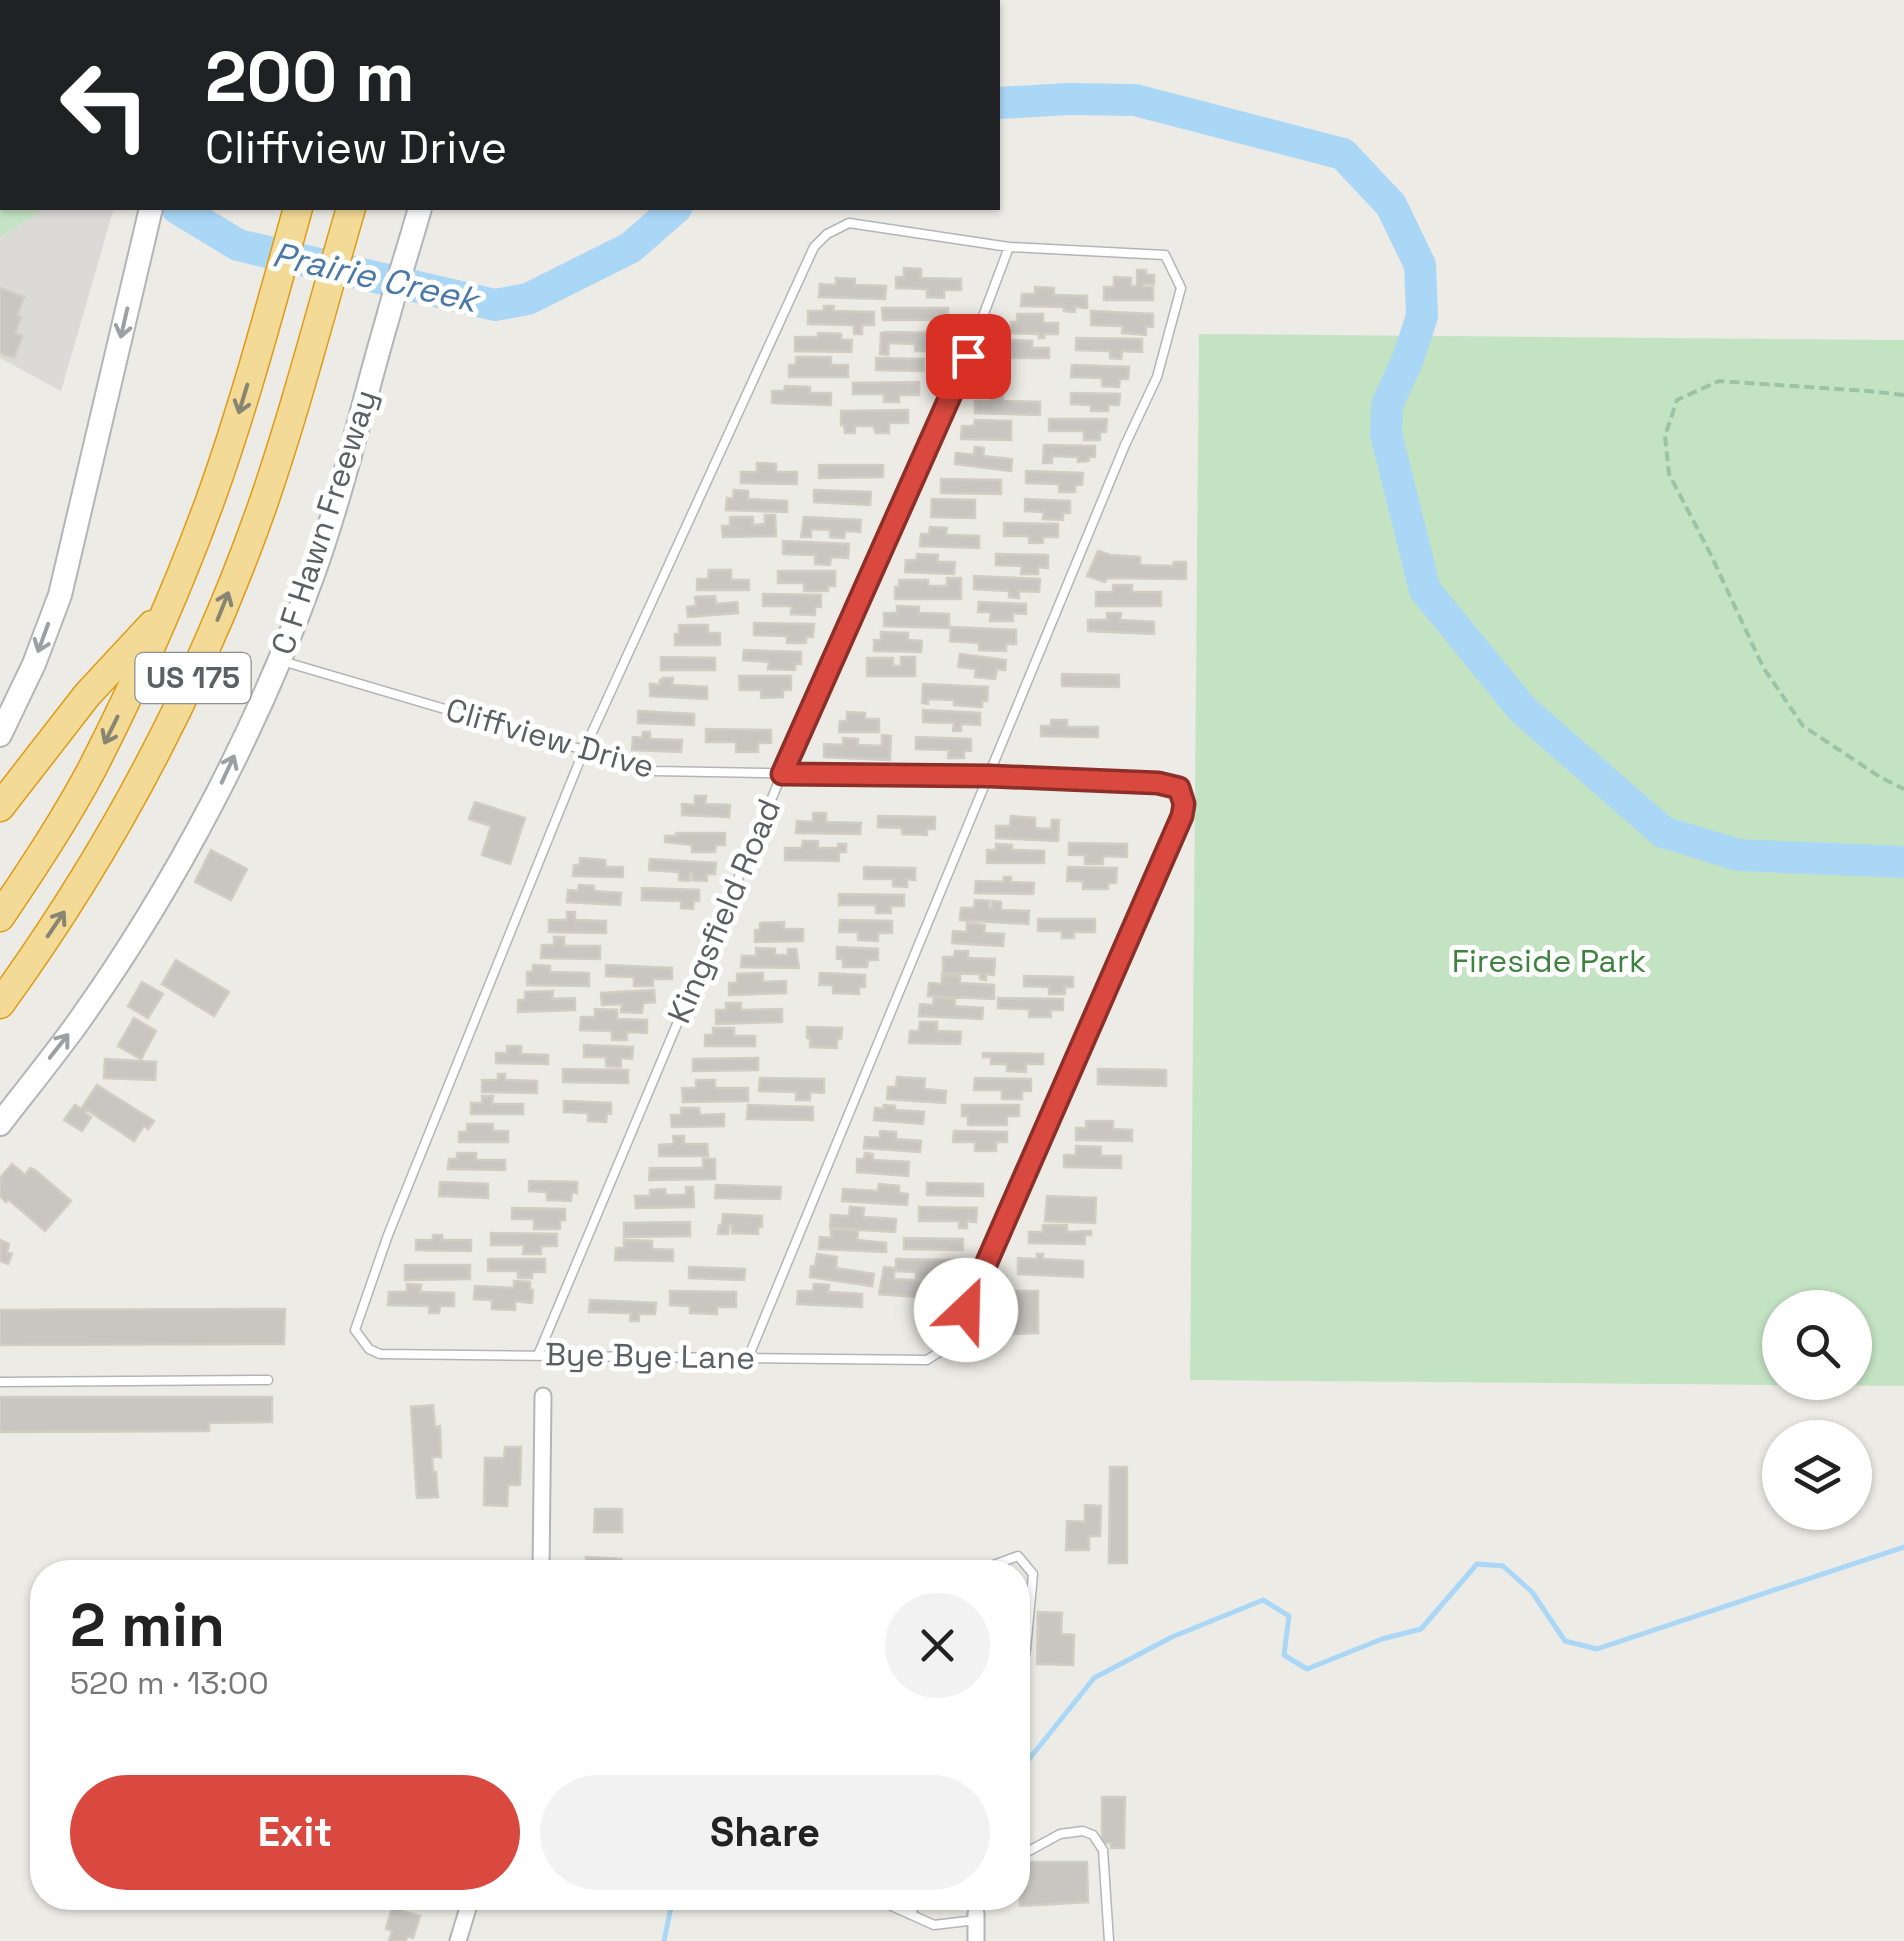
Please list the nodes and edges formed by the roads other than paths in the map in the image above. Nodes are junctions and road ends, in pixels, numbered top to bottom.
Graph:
1 (297, 210) edge
2 (419, 210) edge
3 (348, 215) edge
4 (149, 218) edge
5 (1009, 247) junction
6 (167, 610) junction
7 (279, 660) junction
8 (0, 735) edge
9 (584, 750) junction
10 (782, 774) junction
11 (990, 776) junction
12 (0, 807) edge
13 (0, 917) edge
14 (0, 1004) edge
15 (0, 1124) edge
16 (950, 1345) joint
17 (538, 1355) junction
18 (748, 1358) junction
19 (268, 1380) dead end
20 (0, 1382) edge
21 (543, 1396) dead end
22 (540, 1560) edge
23 (1030, 1570) edge
24 (1030, 1606) edge
25 (1030, 1850) edge
26 (467, 1910) edge
27 (900, 1910) edge
28 (912, 1910) edge
29 (909, 1914) junction
30 (976, 1916) joint
31 (458, 1941) edge
32 (976, 1941) edge
33 (1109, 1941) edge

1 -> 6 highway, US 175
2 - 7 main road, C F Hawn Freeway
14 -> 3 highway, C F Hawn Freeway / US 175
4 -> 8 main road
5 - 9 lane
5 - 10 lane, Kingsfield Road
5 - 11 lane
6 - 12 highway
6 -> 13 highway, US 175
7 - 9 lane, Cliffview Drive
15 -> 7 main road, C F Hawn Freeway
9 - 10 lane, Cliffview Drive
9 - 17 lane, Bye Bye Lane
10 - 11 lane, Cliffview Drive
10 - 17 lane, Kingsfield Road
11 - 16 lane, Cliffview Drive
11 - 18 lane
16 - 18 lane, Bye Bye Lane
17 - 18 lane, Bye Bye Lane
19 - 20 lane
21 - 22 street
23 - 24 lane
25 - 33 lane
26 - 31 street
27 - 29 lane
28 - 29 lane
29 - 30 lane
30 - 32 street

